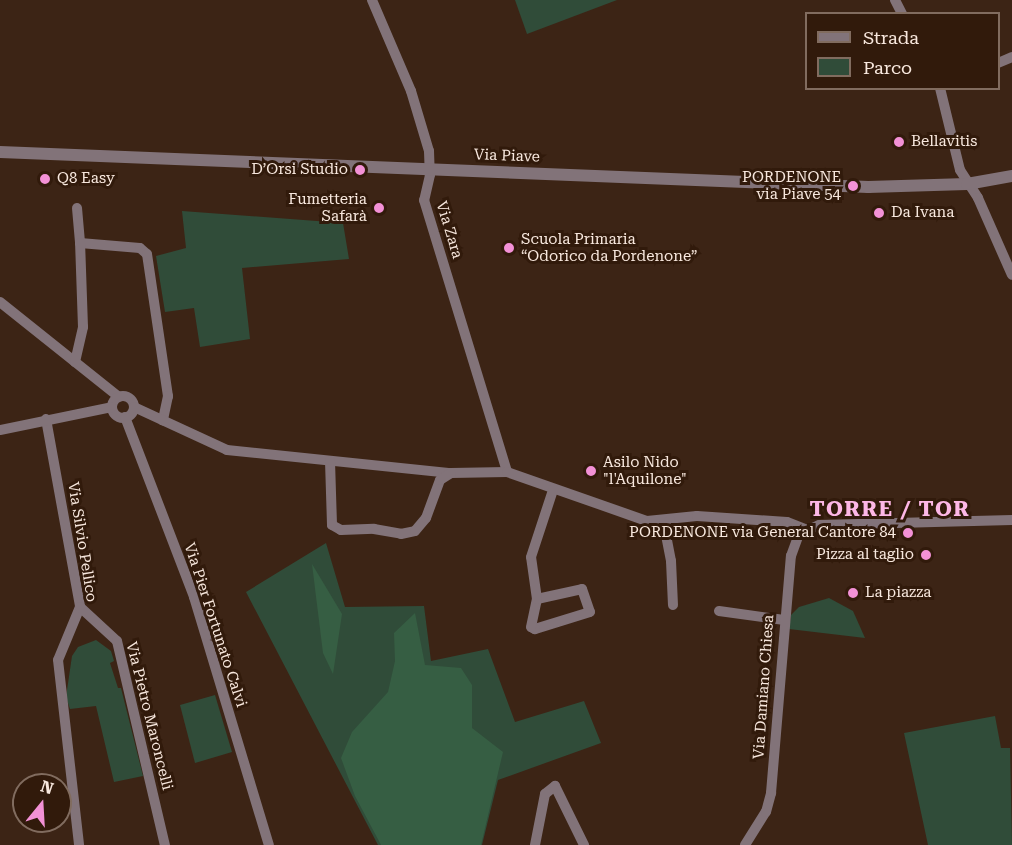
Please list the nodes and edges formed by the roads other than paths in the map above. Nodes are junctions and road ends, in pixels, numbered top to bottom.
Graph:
1 (372, 0) edge
2 (941, 90) edge
3 (0, 152) edge
4 (431, 169) junction
5 (1012, 176) edge
6 (967, 184) junction
7 (77, 207) dead end
8 (80, 243) junction
9 (1012, 275) edge
10 (0, 302) edge
11 (75, 362) junction
12 (119, 397) junction
13 (112, 407) junction
14 (134, 407) junction
15 (125, 417) junction
16 (46, 419) junction
17 (163, 420) junction
18 (0, 430) edge
19 (330, 461) junction
20 (507, 472) junction
21 (451, 473) junction
22 (553, 490) junction
23 (670, 520) junction
24 (1012, 520) edge
25 (805, 529) junction
26 (537, 599) junction
27 (673, 605) dead end
28 (80, 607) junction
29 (719, 611) dead end
30 (784, 620) junction
31 (79, 845) edge
32 (165, 845) edge
33 (269, 845) edge
34 (536, 845) edge
35 (584, 845) edge
36 (745, 845) edge

1 - 4 street, Via Zara
2 - 6 street
3 - 4 street, Via Piave
4 - 6 street, Via Piave
4 - 20 street, Via Zara
5 - 6 street, Via Piave
6 - 9 street
7 - 8 street
8 - 11 street
8 - 17 street
10 - 11 street
11 - 12 street
12 - 13 street
12 - 14 street
13 - 15 street
13 - 16 street
14 - 15 street
14 - 17 street
15 - 33 street, Via Pier Fortunato Calvi
16 - 18 street
16 - 28 street, Via Silvio Pellico
17 - 19 street
19 - 21 street
19 - 21 street
20 - 21 street
20 - 22 street
22 - 23 street
22 - 26 street
23 - 25 street
23 - 27 street
24 - 25 street
25 - 30 street, Via Damiano Chiesa
26 - 26 street
28 - 31 street, Via Silvio Pellico
28 - 32 street, Via Pietro Maroncelli
29 - 30 street
30 - 36 street, Via Damiano Chiesa
34 - 35 street

